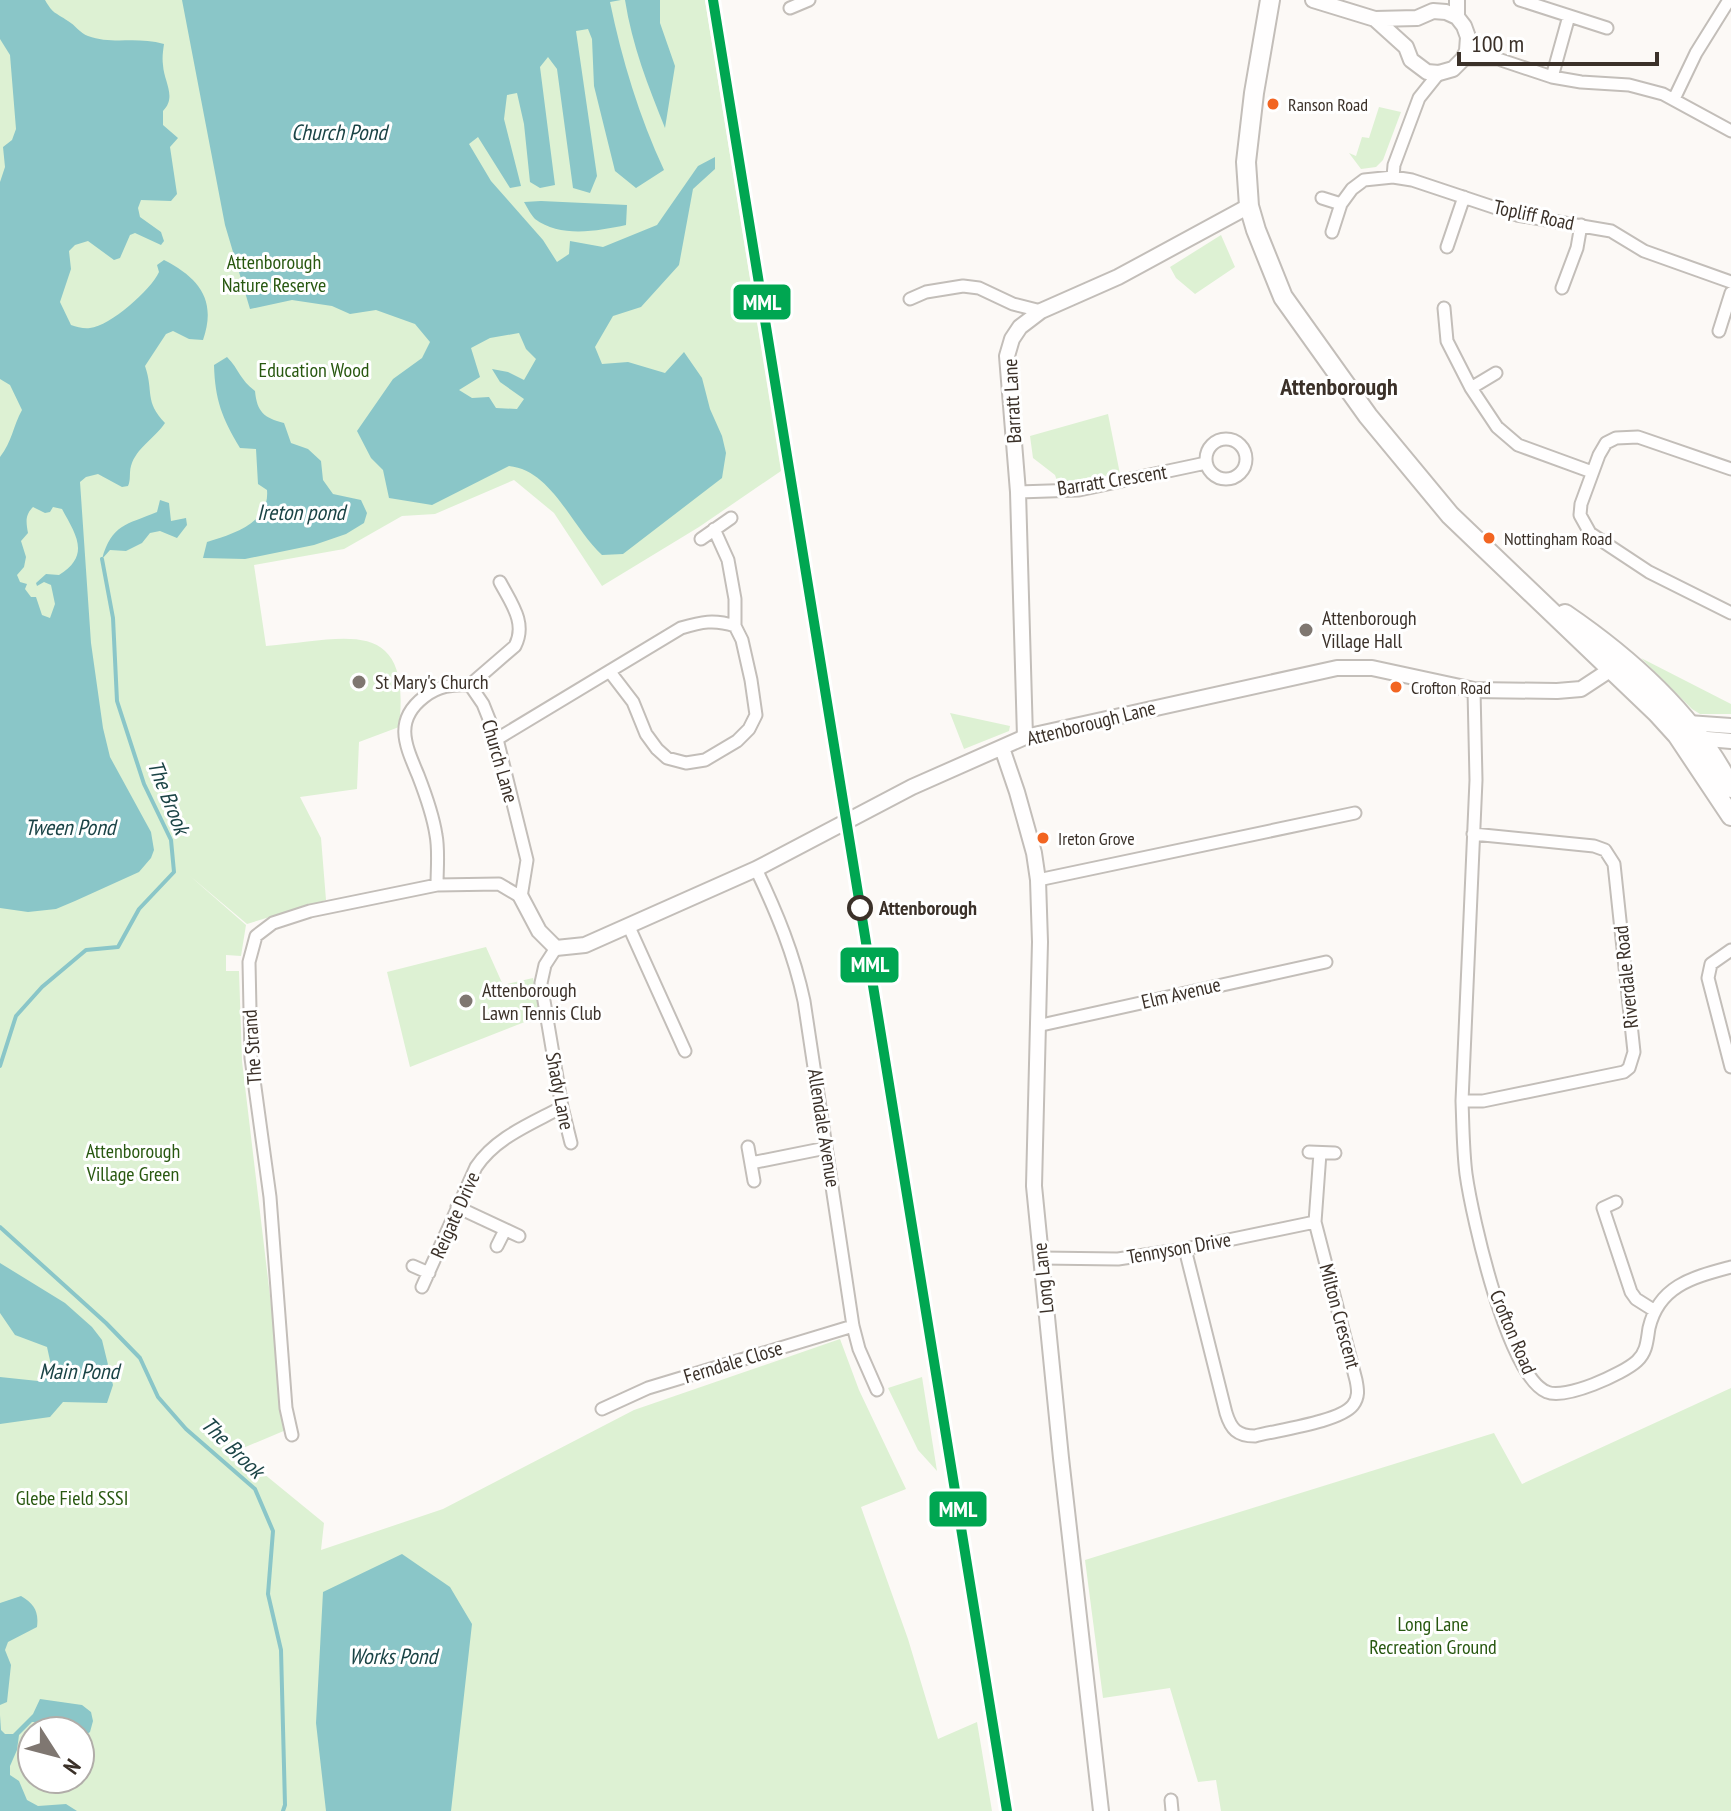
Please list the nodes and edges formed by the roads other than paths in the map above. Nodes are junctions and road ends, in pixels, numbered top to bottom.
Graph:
1 (809, 0) edge
2 (1270, 0) edge
3 (1313, 0) edge
4 (1457, 0) edge
5 (1520, 0) edge
6 (1729, 0) edge
7 (1438, 5) edge
8 (790, 8) dead end
9 (1569, 16) junction
10 (1457, 17) junction
11 (1417, 18) junction
12 (1375, 19) junction
13 (1607, 28) dead end
14 (1468, 37) junction
15 (1406, 47) junction
16 (1463, 59) junction
17 (1498, 59) junction
18 (1419, 67) junction
19 (1439, 73) junction
20 (1552, 77) junction
21 (1419, 98) junction
22 (1674, 99) junction
23 (1731, 131) edge
24 (1393, 177) junction
25 (1464, 197) junction
26 (1322, 198) dead end
27 (1341, 204) junction
28 (1249, 206) junction
29 (1581, 225) junction
30 (1332, 232) dead end
31 (1447, 247) dead end
32 (1731, 282) edge
33 (1562, 288) dead end
34 (1731, 293) edge
35 (910, 299) dead end
36 (1013, 304) junction
37 (1444, 308) dead end
38 (1041, 311) junction
39 (1020, 327) junction
40 (1719, 331) dead end
41 (1496, 373) dead end
42 (1471, 388) junction
43 (1206, 463) dead end
44 (1731, 469) edge
45 (1592, 472) junction
46 (1018, 492) junction
47 (731, 518) dead end
48 (714, 529) junction
49 (701, 539) dead end
50 (500, 582) dead end
51 (1731, 613) edge
52 (735, 626) junction
53 (1618, 665) junction
54 (610, 672) junction
55 (470, 685) junction
56 (1474, 690) junction
57 (1731, 726) edge
58 (1682, 729) junction
59 (1025, 737) junction
60 (497, 739) junction
61 (1700, 739) junction
62 (1731, 741) edge
63 (1002, 748) junction
64 (1730, 778) edge
65 (1355, 813) dead end
66 (1731, 816) edge
67 (1473, 834) junction
68 (756, 869) junction
69 (1038, 880) junction
70 (437, 885) junction
71 (521, 897) junction
72 (629, 927) junction
73 (556, 948) junction
74 (1731, 950) edge
75 (1326, 962) dead end
76 (1037, 1026) junction
77 (679, 1047) dead end
78 (1731, 1067) edge
79 (1462, 1101) junction
80 (562, 1107) junction
81 (571, 1143) dead end
82 (748, 1147) dead end
83 (826, 1148) junction
84 (1335, 1153) dead end
85 (751, 1163) junction
86 (754, 1181) dead end
87 (1616, 1202) dead end
88 (457, 1207) junction
89 (1315, 1222) junction
90 (505, 1230) junction
91 (519, 1236) dead end
92 (497, 1246) dead end
93 (1185, 1249) junction
94 (1041, 1258) junction
95 (413, 1266) dead end
96 (1731, 1267) edge
97 (429, 1273) junction
98 (422, 1287) dead end
99 (1655, 1311) junction
100 (853, 1326) junction
101 (610, 1389) dead end
102 (877, 1390) dead end
103 (616, 1402) junction
104 (602, 1409) dead end
105 (292, 1435) dead end
106 (1101, 1811) edge

1 - 8 street
2 - 28 main road
3 - 12 street
4 - 10 street
5 - 9 street
6 - 22 street
7 - 10 street
7 - 11 street
9 - 13 street
9 - 20 street
10 - 14 street
11 - 12 street
11 - 15 street
12 - 15 street
14 - 16 street
14 - 17 street
15 - 18 street
16 - 17 street
16 - 19 street
17 - 20 street
18 - 19 street
18 - 21 street
19 - 21 street
20 - 22 street
21 - 24 street
22 - 23 street
24 - 25 street, Topliff Road
24 - 27 street, Topliff Road
25 - 29 street, Topliff Road
25 - 31 street
26 - 27 street
27 - 30 street
28 - 38 street
28 - 53 main road
29 - 32 street, Topliff Road
29 - 33 street
34 - 40 street
35 - 36 street
36 - 38 street
36 - 39 street
37 - 42 street
38 - 39 street
39 - 46 street, Barratt Lane
41 - 42 street
42 - 45 street
43 - 46 street, Barratt Crescent
44 - 45 street
45 - 51 street
46 - 59 street, Barratt Lane
47 - 48 street
48 - 49 street
48 - 52 street
50 - 55 street
52 - 54 street
52 - 54 street
53 - 56 street, Attenborough Lane
53 - 58 main road
54 - 60 street
55 - 60 street, Church Lane
55 - 70 street
56 - 59 street, Attenborough Lane
56 - 67 street, Crofton Road
57 - 58 street
58 - 61 main road
58 - 66 main road
59 - 63 street, Attenborough Lane
60 - 71 street, Church Lane
61 - 62 street
61 - 64 main road
63 - 68 street, Attenborough Lane
63 - 69 street, Long Lane
65 - 69 street
67 - 79 street, Crofton Road
67 - 79 street, Riverdale Road
68 - 72 street, Attenborough Lane
68 - 83 street, Allendale Avenue
69 - 76 street, Long Lane
70 - 71 street, The Strand
70 - 105 street, The Strand
71 - 73 street
72 - 73 street, Attenborough Lane
72 - 77 street
73 - 80 street, Shady Lane
74 - 78 street
75 - 76 street, Elm Avenue
76 - 94 street, Long Lane
79 - 99 street, Crofton Road
80 - 81 street, Shady Lane
80 - 88 street, Reigate Drive
82 - 85 street
83 - 85 street
83 - 100 street, Allendale Avenue
84 - 89 street, Milton Crescent
85 - 86 street
87 - 99 street
88 - 90 street
88 - 97 street, Reigate Drive
89 - 93 street, Tennyson Drive
89 - 93 street, Milton Crescent
90 - 91 street
90 - 92 street
93 - 94 street, Tennyson Drive
94 - 106 street, Long Lane
95 - 97 street, Reigate Drive
96 - 99 street, Crofton Road
97 - 98 street, Reigate Drive
100 - 102 street, Allendale Avenue
100 - 103 street, Ferndale Close
101 - 103 street
103 - 104 street, Ferndale Close

